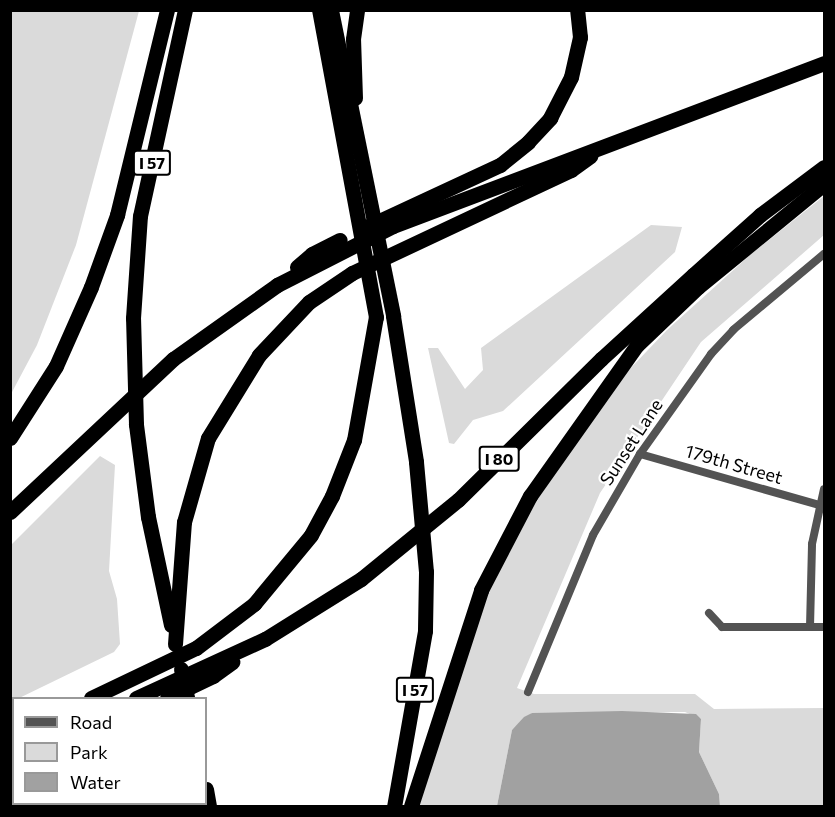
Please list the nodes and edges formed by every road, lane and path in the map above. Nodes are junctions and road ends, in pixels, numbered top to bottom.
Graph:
1 (167, 10) edge
2 (185, 10) edge
3 (319, 10) edge
4 (331, 10) edge
5 (357, 10) edge
6 (577, 10) edge
7 (825, 63) edge
8 (607, 144) junction
9 (357, 146) junction
10 (825, 167) edge
11 (825, 184) edge
12 (357, 186) junction
13 (825, 254) edge
14 (277, 285) junction
15 (10, 438) edge
16 (640, 454) junction
17 (825, 489) edge
18 (819, 505) junction
19 (10, 512) edge
20 (172, 597) junction
21 (709, 613) dead end
22 (810, 627) junction
23 (825, 627) edge
24 (265, 639) junction
25 (528, 692) dead end
26 (96, 697) edge
27 (140, 697) edge
28 (171, 697) edge
29 (187, 697) edge
30 (394, 807) edge
31 (411, 807) edge

1 - 15 highway
2 - 20 highway, I 57
3 - 12 highway
4 - 9 highway, I 57
5 - 9 highway
6 - 14 highway
7 - 8 highway
8 - 14 highway
8 - 20 highway
9 - 12 highway, I 57
10 - 24 highway, I 80
11 - 31 highway
12 - 26 highway
12 - 30 highway, I 57
13 - 16 street, Sunset Lane
14 - 19 highway
16 - 18 street, 179th Street
16 - 25 street, Sunset Lane
17 - 18 street
18 - 22 street
20 - 29 highway
21 - 22 street
22 - 23 street
24 - 27 highway, I 80
24 - 28 highway

